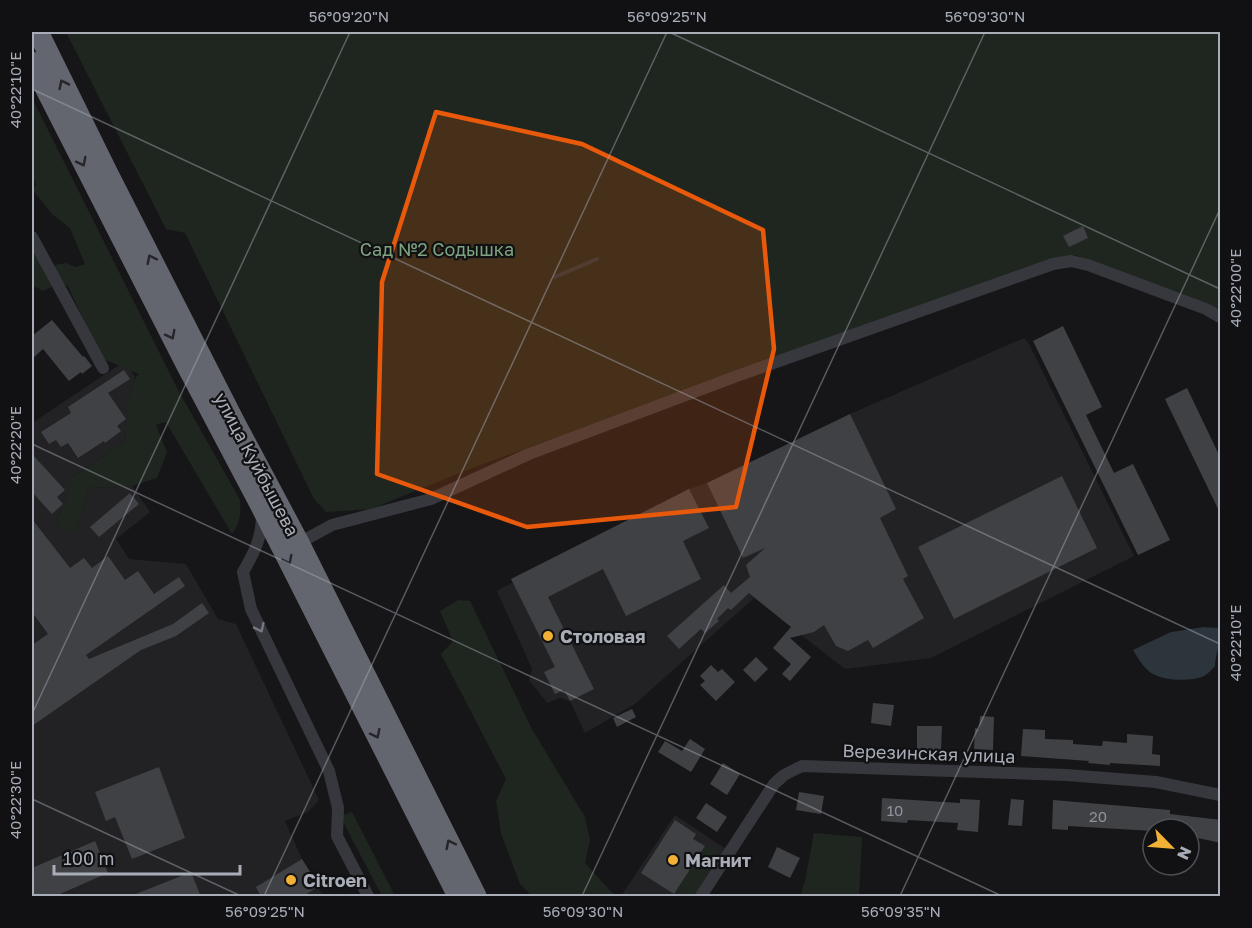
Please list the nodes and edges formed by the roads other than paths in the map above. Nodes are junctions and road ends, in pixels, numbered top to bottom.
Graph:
1 (38, 32) edge
2 (32, 62) edge
3 (32, 237) edge
4 (1221, 317) edge
5 (103, 369) dead end
6 (262, 508) junction
7 (299, 543) junction
8 (1221, 795) edge
9 (368, 897) edge
10 (458, 897) edge
11 (476, 897) edge
12 (701, 897) edge

7 -> 1 highway, улица Куйбышева
2 -> 6 highway, улица Куйбышева
3 - 5 street
4 - 7 street
6 -> 9 street
6 -> 10 highway, улица Куйбышева
11 -> 7 highway, улица Куйбышева
8 - 12 street, Верезинская улица

